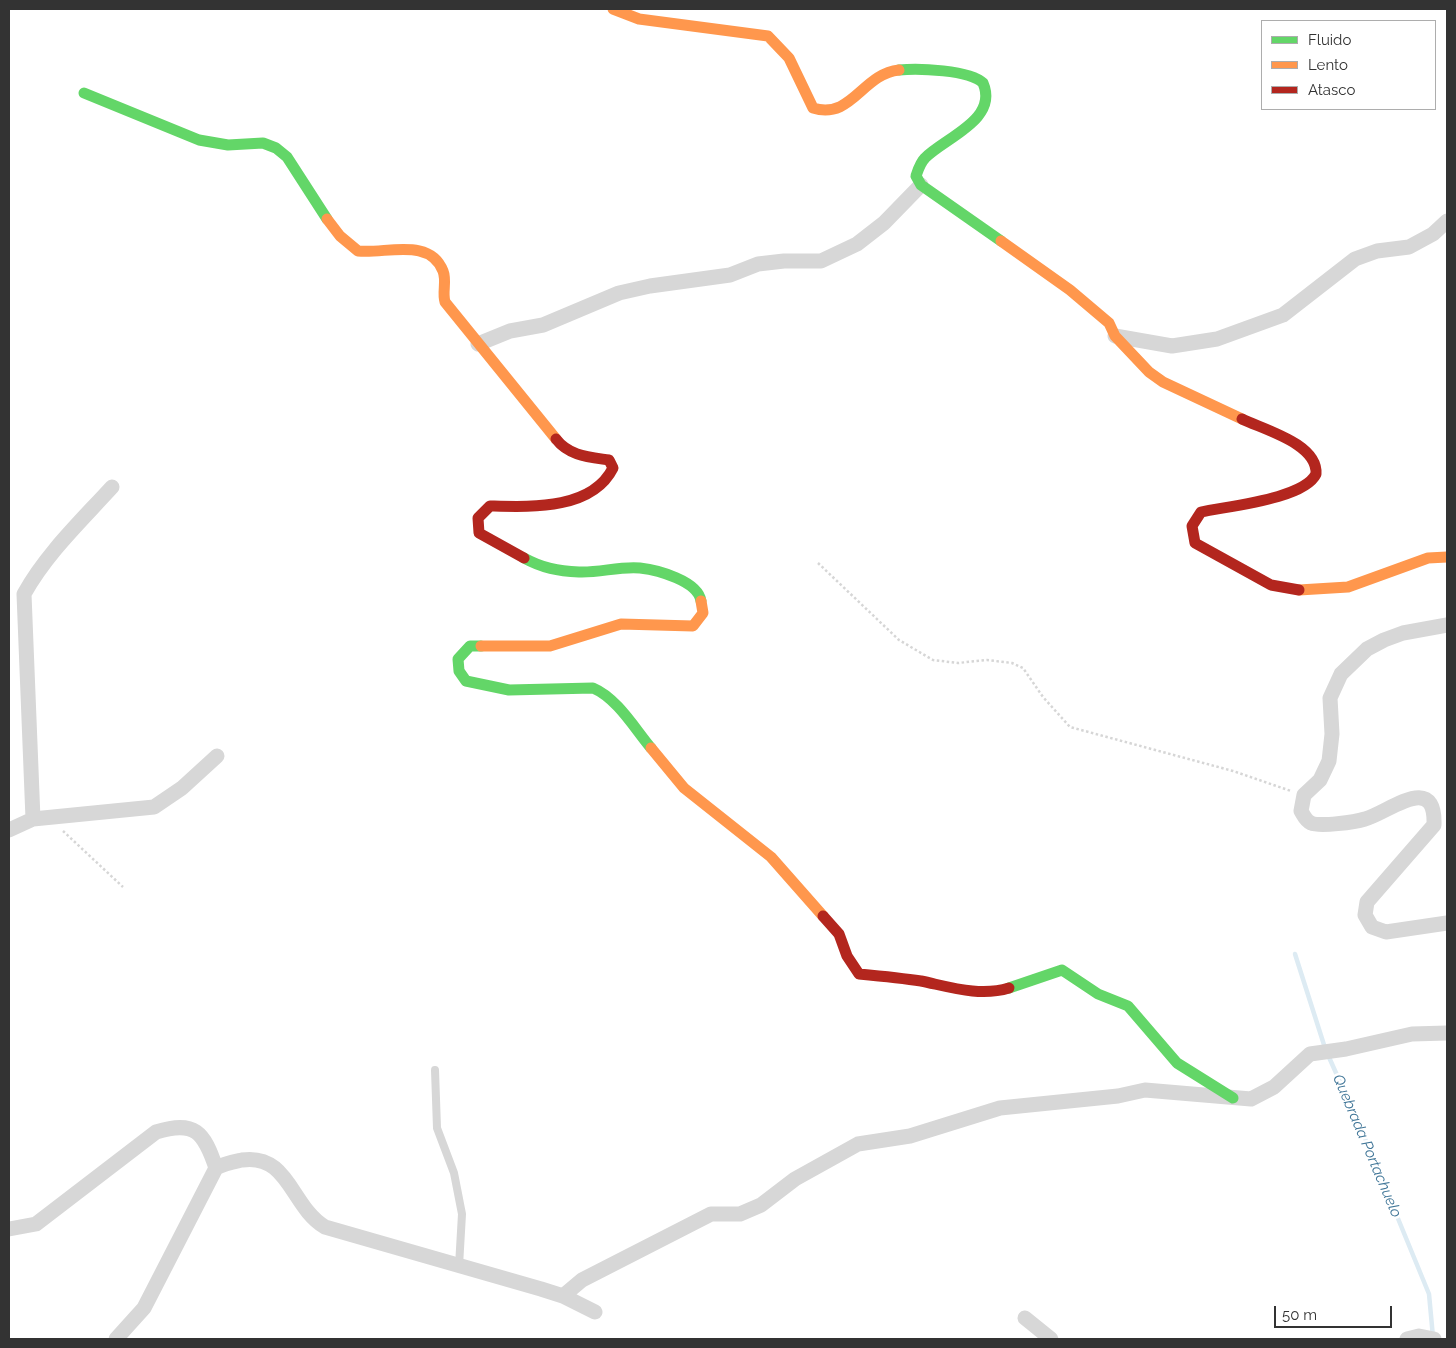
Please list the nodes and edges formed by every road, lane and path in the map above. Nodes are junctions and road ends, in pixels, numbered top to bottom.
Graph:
1 (613, 9) edge
2 (84, 93) dead end
3 (921, 185) junction
4 (1447, 221) edge
5 (1115, 336) junction
6 (478, 344) junction
7 (112, 488) dead end
8 (1447, 557) edge
9 (818, 563) dead end
10 (1447, 625) edge
11 (217, 756) dead end
12 (1304, 795) junction
13 (33, 819) junction
14 (49, 819) junction
15 (9, 830) edge
16 (123, 887) dead end
17 (1447, 923) edge
18 (1447, 1033) edge
19 (435, 1070) dead end
20 (1234, 1098) junction
21 (216, 1168) junction
22 (9, 1229) edge
23 (460, 1266) junction
24 (563, 1296) junction
25 (595, 1312) dead end
26 (1025, 1318) dead end
27 (116, 1339) edge
28 (1051, 1339) edge
29 (1407, 1339) edge
30 (1434, 1339) edge

1 - 3 street
2 - 6 street
3 - 5 street
3 - 6 street
4 - 5 street
5 - 8 street
6 - 20 street
7 - 13 street
9 - 12 path
10 - 12 street
11 - 14 street
12 - 17 street
13 - 14 street
13 - 15 street
14 - 16 path
18 - 20 street
19 - 23 lane
20 - 24 street
21 - 22 street
21 - 23 street
21 - 27 street
23 - 24 street
24 - 25 street
26 - 28 street
29 - 30 street

